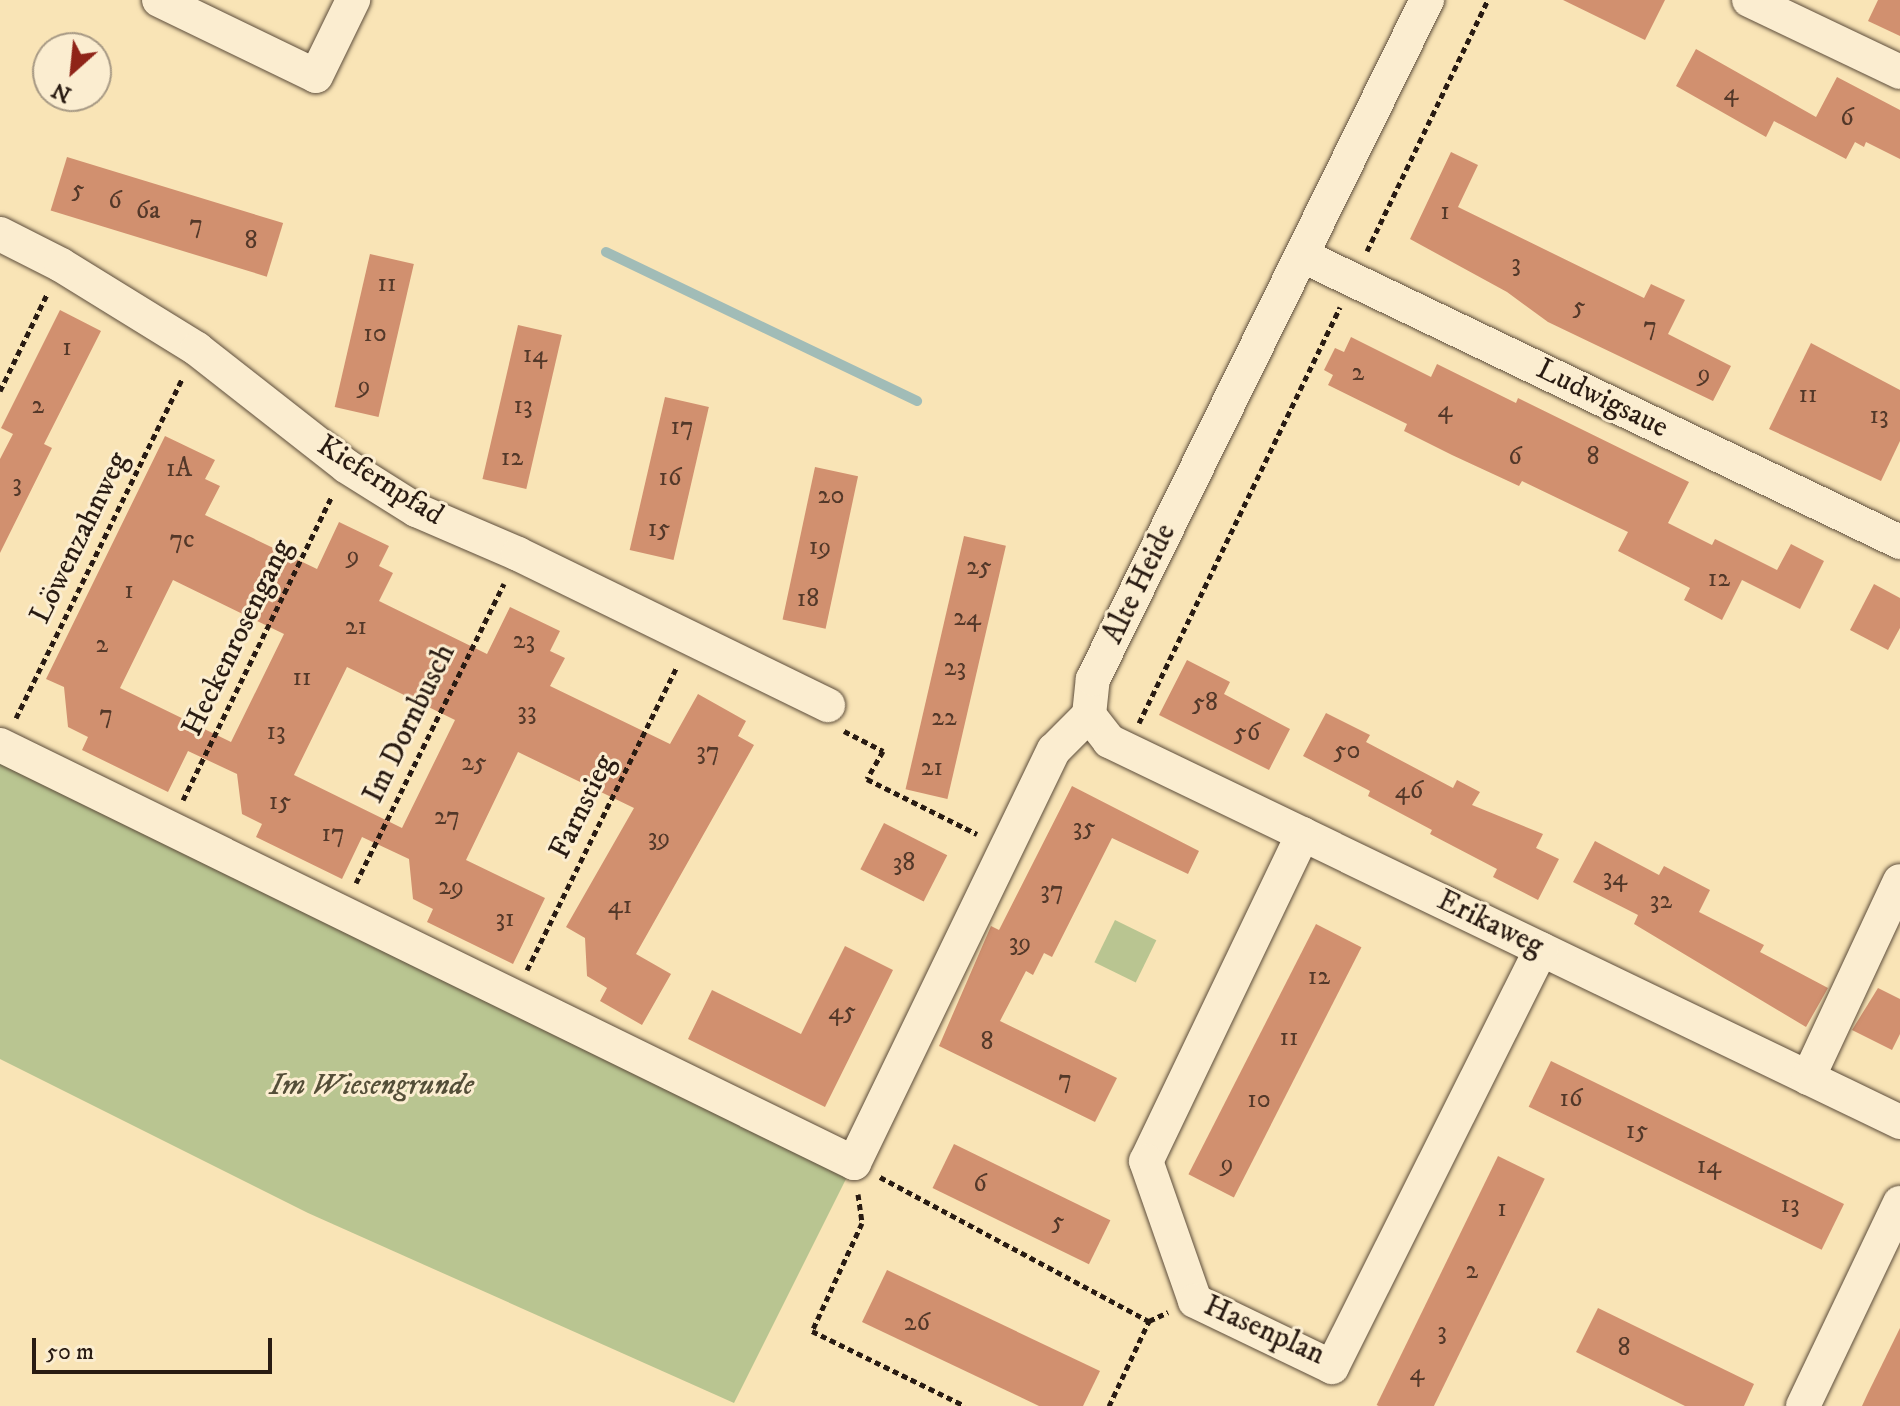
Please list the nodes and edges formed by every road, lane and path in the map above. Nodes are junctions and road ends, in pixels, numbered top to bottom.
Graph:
1 (159, 0) edge
2 (353, 0) edge
3 (1427, 0) edge
4 (1488, 0) edge
5 (1749, 0) edge
6 (1900, 72) edge
7 (0, 234) edge
8 (1303, 256) junction
9 (61, 265) junction
10 (1353, 280) junction
11 (197, 349) junction
12 (0, 391) edge
13 (346, 466) junction
14 (1900, 542) edge
15 (518, 554) junction
16 (692, 638) junction
17 (828, 705) joint
18 (1089, 715) junction
19 (1, 746) edge
20 (1126, 749) junction
21 (169, 829) junction
22 (1303, 834) junction
23 (1006, 848) junction
24 (1900, 881) edge
25 (340, 913) junction
26 (1541, 949) junction
27 (514, 996) junction
28 (1808, 1078) junction
29 (1900, 1122) edge
30 (854, 1163) junction
31 (1900, 1203) edge
32 (1195, 1301) junction
33 (1149, 1321) junction
34 (965, 1406) edge
35 (1109, 1406) edge
36 (1803, 1406) edge

1 - 2 street
3 - 8 street, Alte Heide
4 - 10 path
5 - 6 street
7 - 9 street, Kiefernpfad
8 - 10 street, Ludwigsaue
8 - 18 street, Alte Heide
9 - 11 street, Kiefernpfad
9 - 12 path
10 - 14 street, Ludwigsaue
10 - 20 path
11 - 13 street, Kiefernpfad
11 - 19 path, Löwenzahnweg
13 - 15 street, Kiefernpfad
13 - 21 path, Heckenrosengang
15 - 16 street, Kiefernpfad
15 - 25 path, Im Dornbusch
16 - 17 street, Kiefernpfad
16 - 27 path, Farnstieg
17 - 23 path
18 - 20 street, Erikaweg
18 - 23 street
19 - 21 street
20 - 22 street, Erikaweg
21 - 25 street
22 - 26 street, Erikaweg
22 - 32 street, Hasenplan
23 - 30 street
24 - 28 street
25 - 27 street
26 - 28 street, Erikaweg
26 - 32 street, Hasenplan
27 - 30 street
28 - 29 street, Erikaweg
30 - 33 path
30 - 34 path
31 - 36 street
32 - 33 path
33 - 35 path

